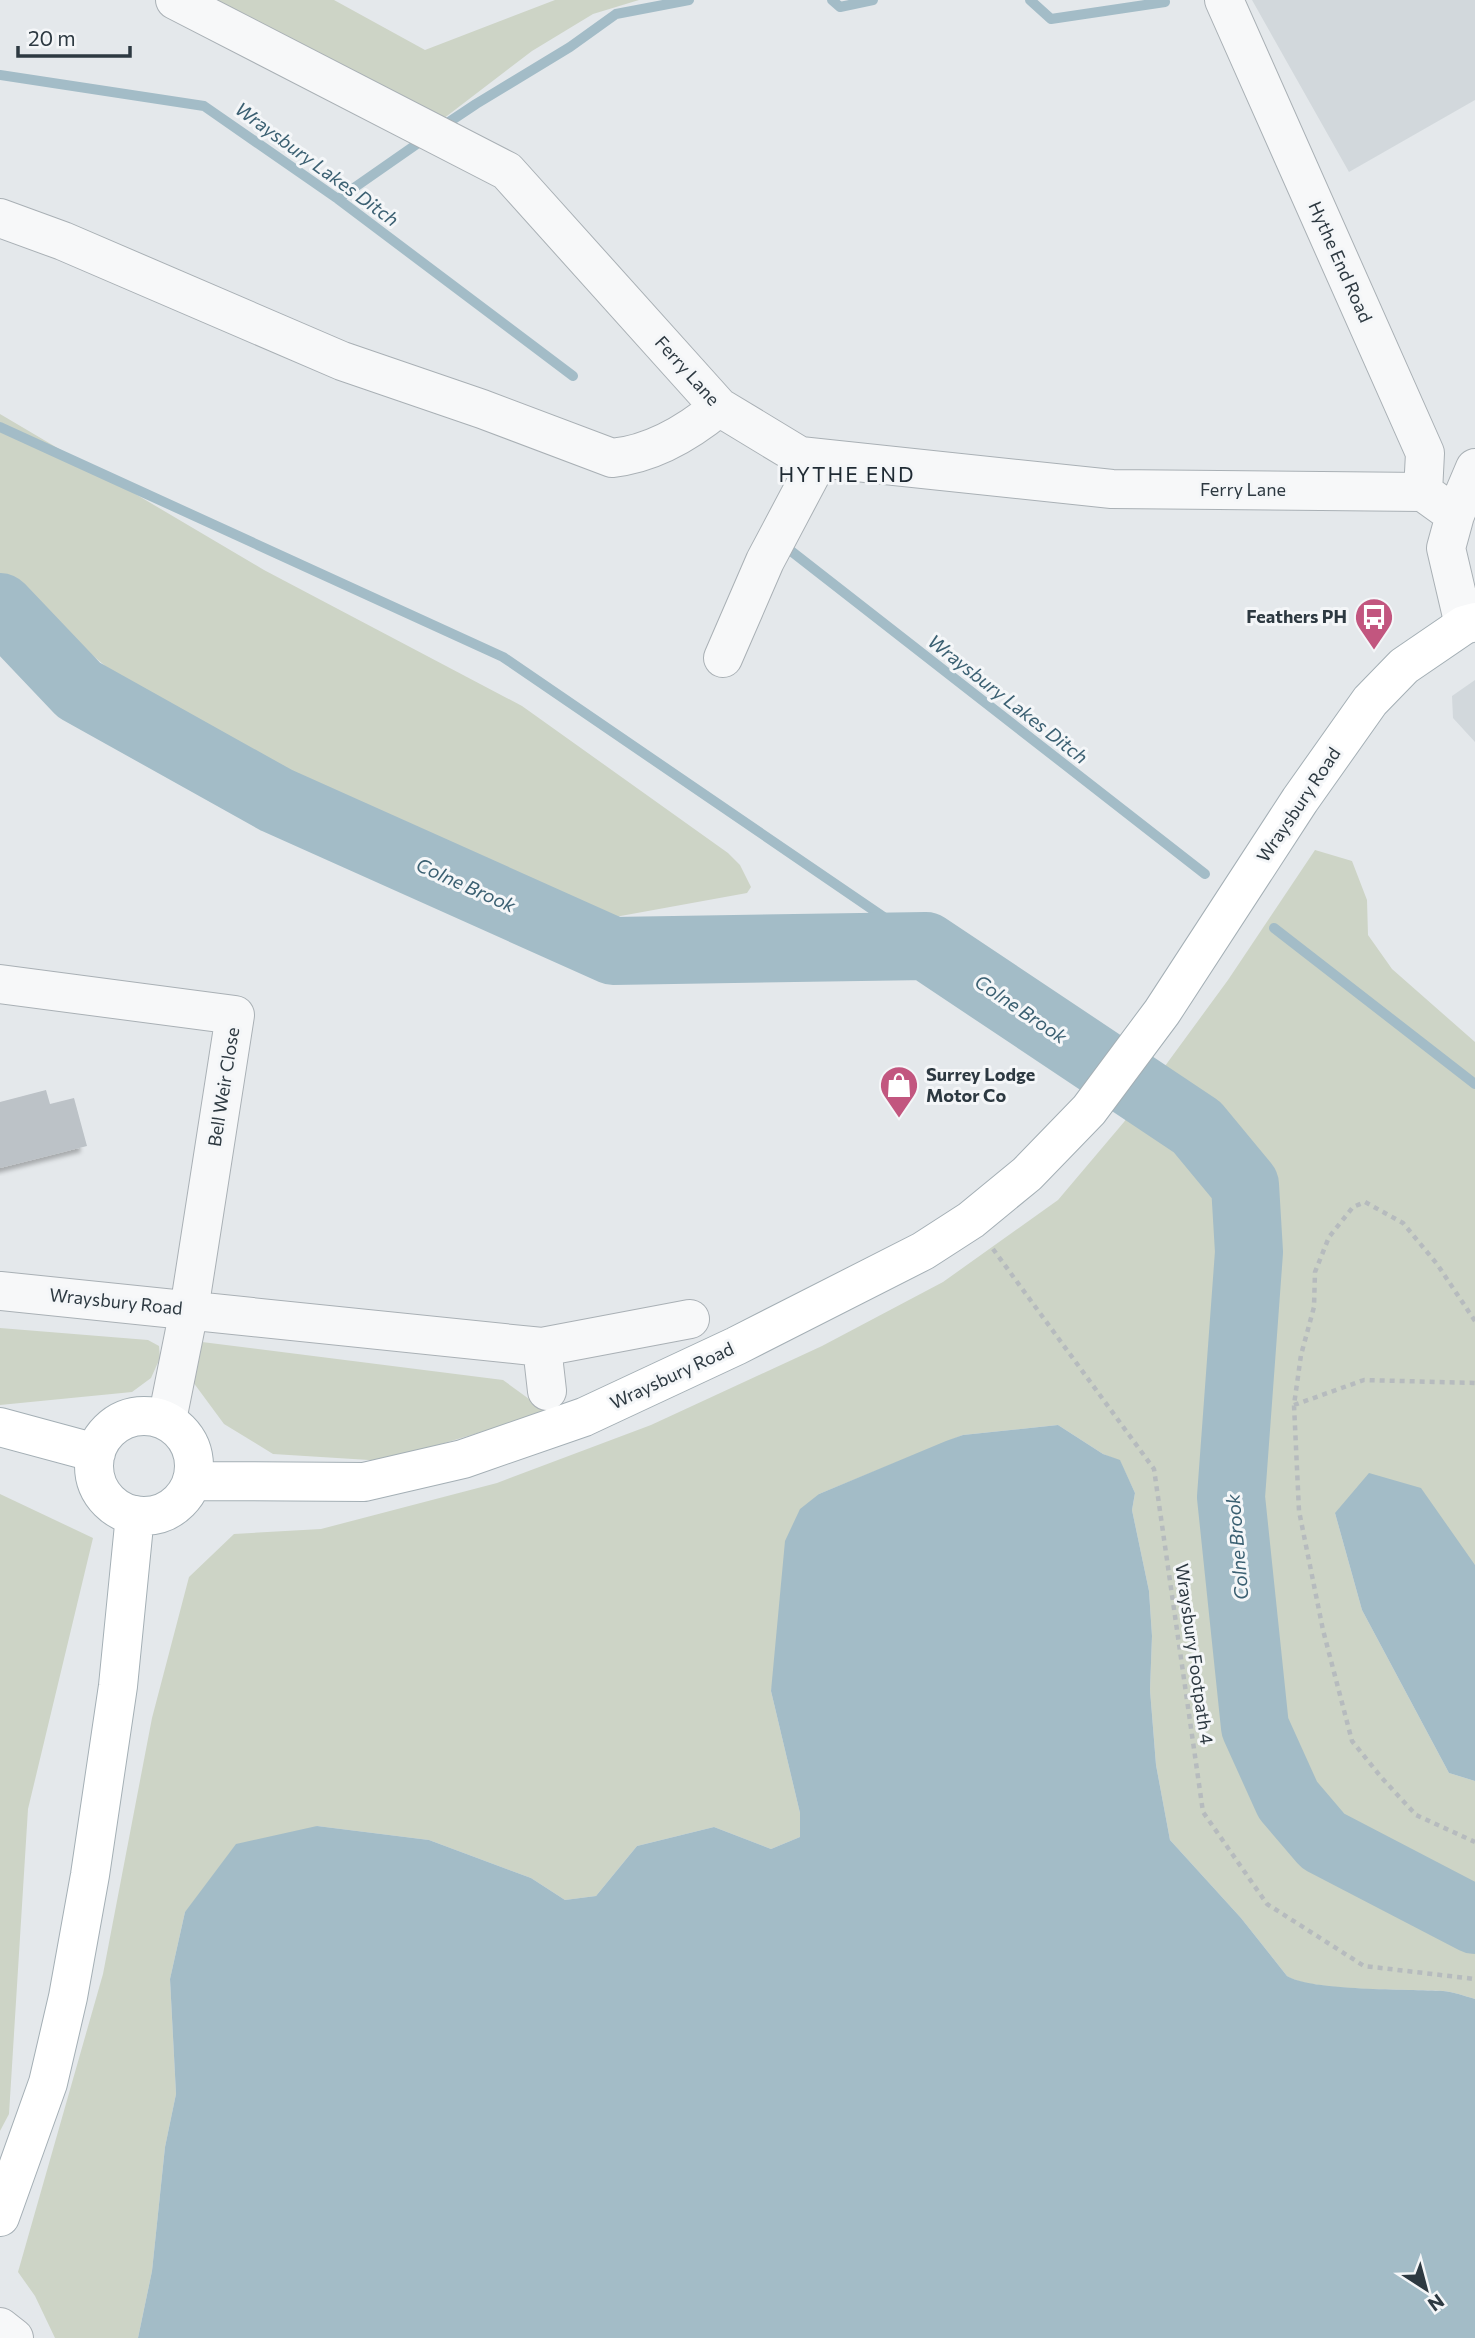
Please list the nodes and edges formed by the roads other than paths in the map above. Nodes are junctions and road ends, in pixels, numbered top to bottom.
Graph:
1 (175, 0) edge
2 (1224, 0) edge
3 (0, 218) edge
4 (719, 407) junction
5 (819, 459) junction
6 (1475, 468) edge
7 (1423, 492) junction
8 (1455, 515) junction
9 (1470, 624) edge
10 (723, 658) dead end
11 (0, 984) edge
12 (0, 1291) edge
13 (189, 1310) junction
14 (690, 1319) dead end
15 (542, 1347) junction
16 (547, 1391) dead end
17 (167, 1420) junction
18 (0, 1427) edge
19 (96, 1453) junction
20 (192, 1481) junction
21 (135, 1515) junction
22 (0, 2217) edge
23 (0, 2327) edge
24 (14, 2338) edge

1 - 4 street, Ferry Lane
2 - 7 street, Hythe End Road
3 - 4 street
4 - 5 street, Ferry Lane
5 - 7 street, Ferry Lane
5 - 10 street
6 - 8 street
7 - 8 street
8 - 9 street
9 - 20 main road, Wraysbury Road
11 - 13 street, Bell Weir Close
12 - 13 street, Wraysbury Road
13 - 15 street, Wraysbury Road
13 - 17 street
14 - 15 street, Wraysbury Road
15 - 16 street
17 - 19 main road
17 - 20 main road
18 - 19 main road
19 - 21 main road
20 - 21 main road
21 - 22 main road
23 - 24 street

